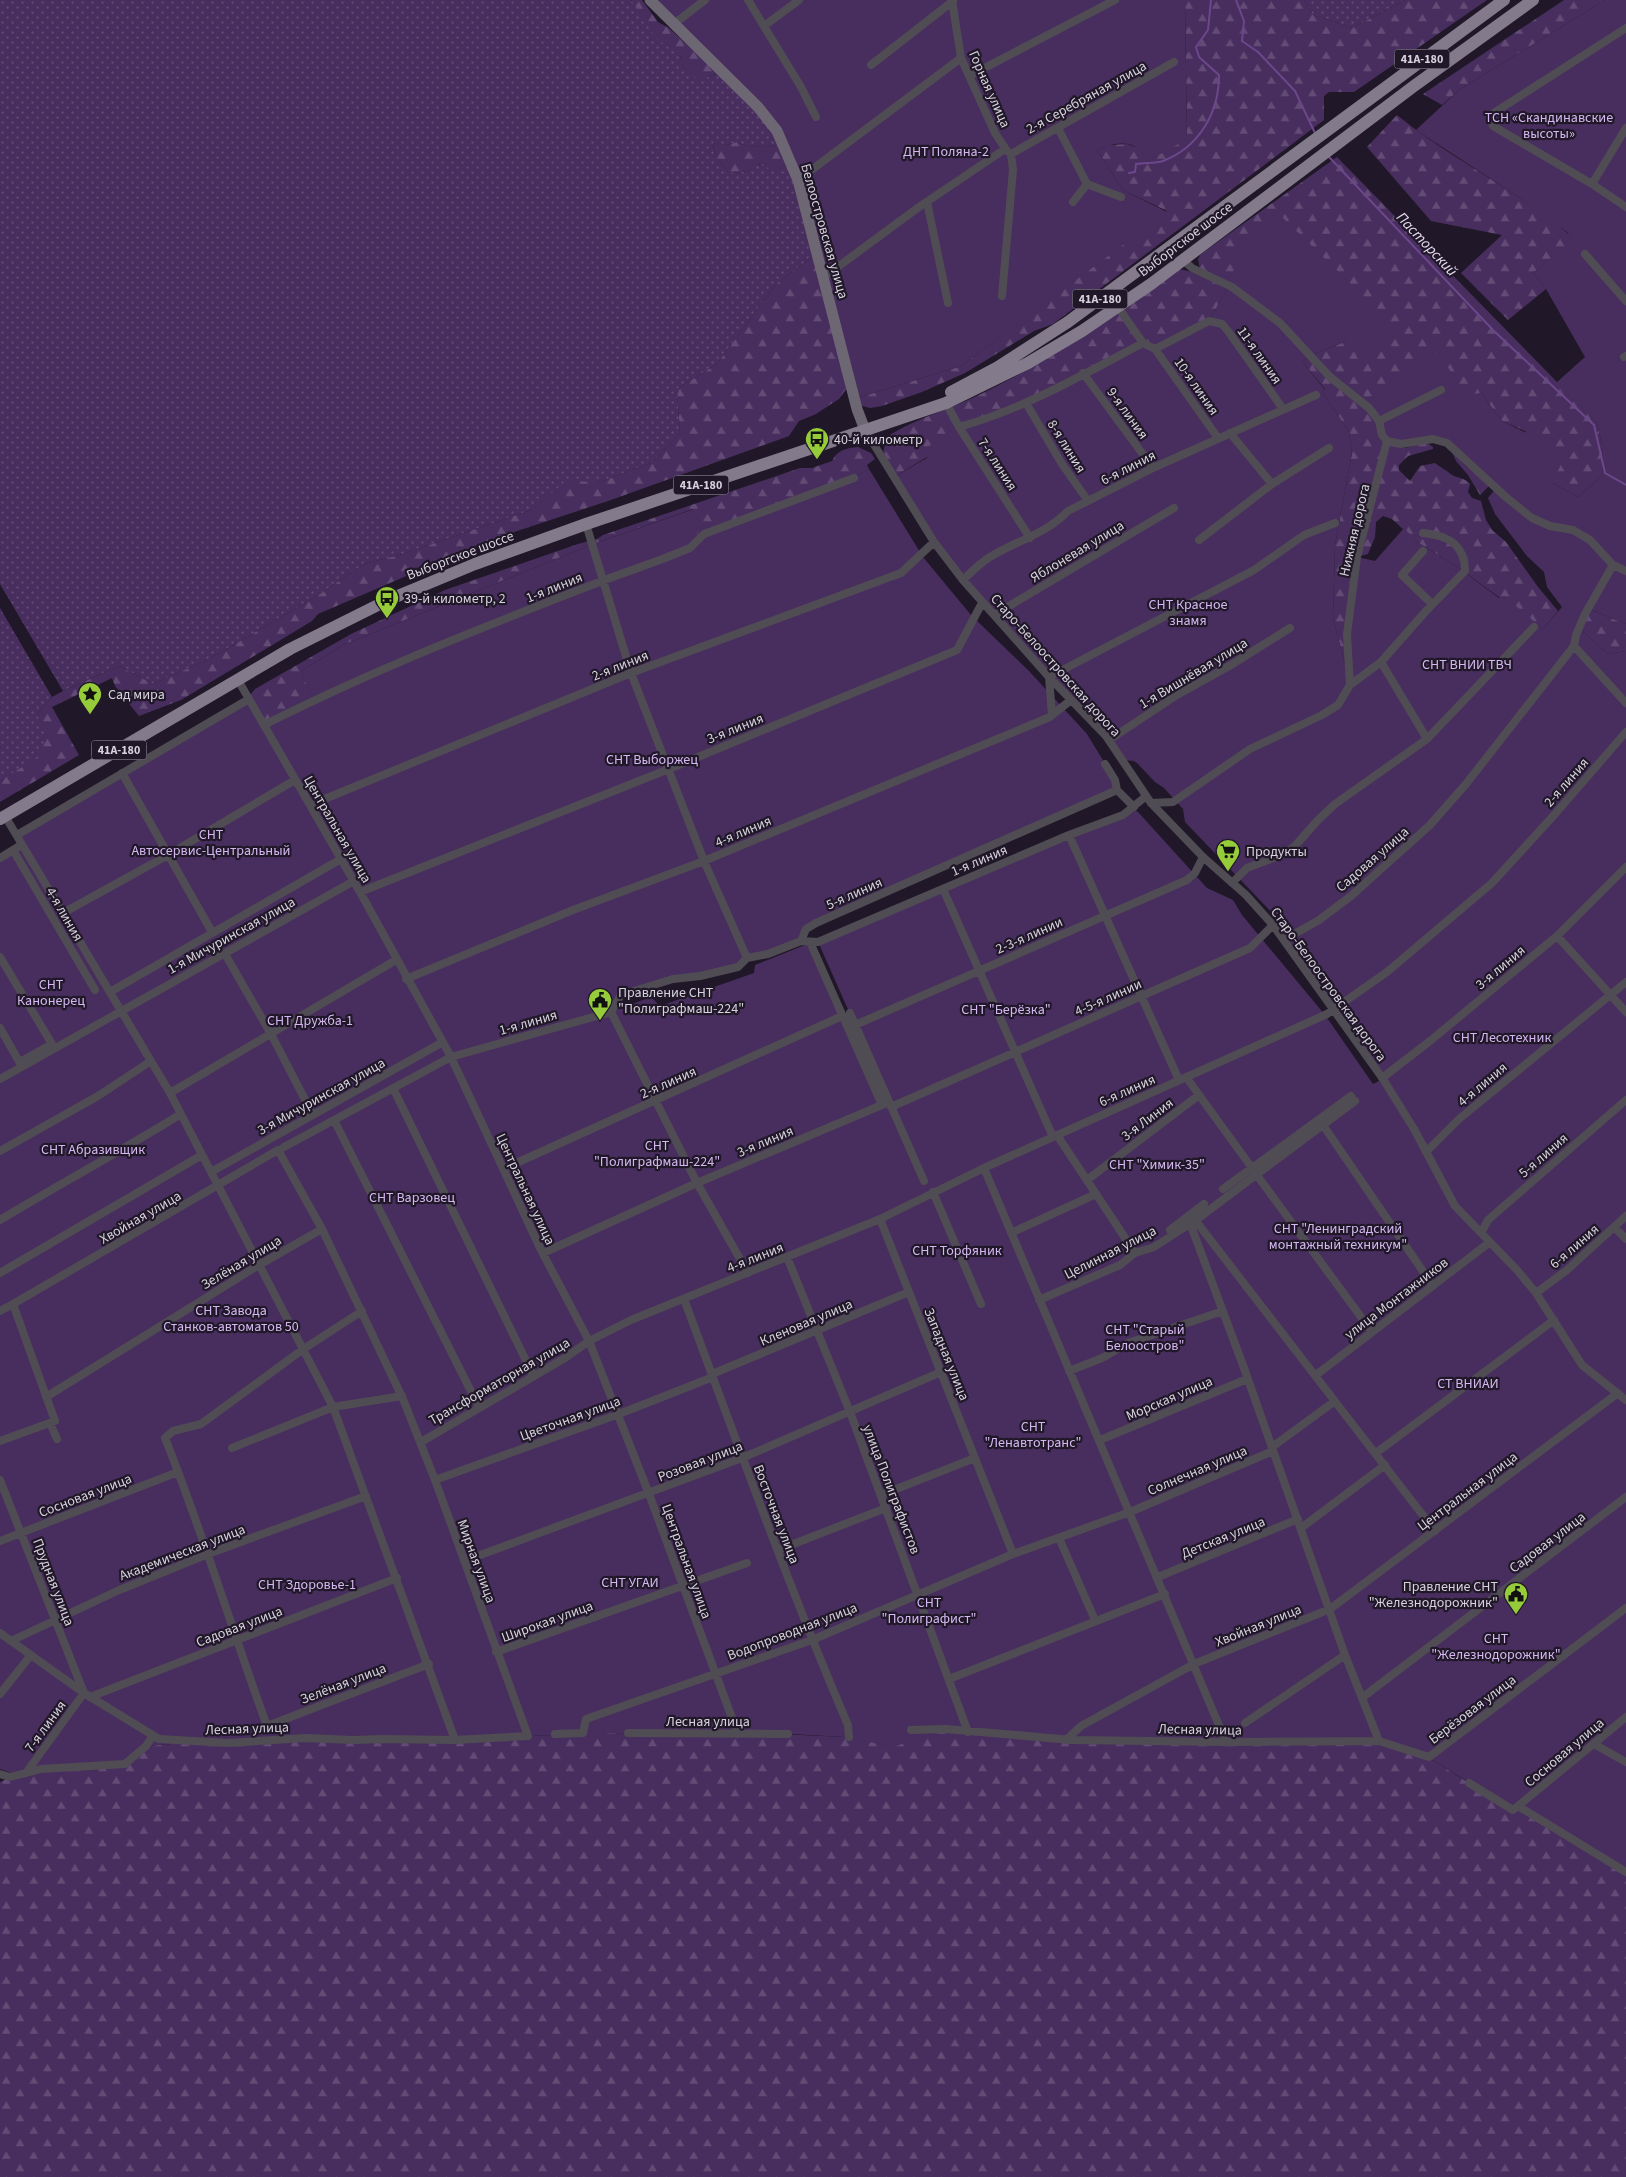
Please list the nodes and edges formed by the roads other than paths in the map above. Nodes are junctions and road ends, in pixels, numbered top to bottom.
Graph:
1 (650, 0) edge
2 (705, 0) edge
3 (748, 0) edge
4 (799, 0) edge
5 (1115, 0) edge
6 (1504, 0) edge
7 (1533, 0) edge
8 (953, 1) edge
9 (675, 24) junction
10 (764, 26) junction
11 (1626, 28) edge
12 (961, 58) junction
13 (1174, 62) dead end
14 (871, 65) dead end
15 (969, 76) junction
16 (816, 117) dead end
17 (1058, 128) junction
18 (1626, 128) edge
19 (1008, 152) junction
20 (798, 180) junction
21 (1086, 184) junction
22 (1592, 184) junction
23 (1121, 197) dead end
24 (927, 202) junction
25 (1073, 202) dead end
26 (1626, 207) edge
27 (1585, 254) dead end
28 (1183, 260) junction
29 (824, 277) junction
30 (1002, 296) dead end
31 (1626, 301) edge
32 (948, 303) dead end
33 (1118, 307) junction
34 (1143, 343) junction
35 (1156, 349) junction
36 (1084, 373) junction
37 (1442, 390) dead end
38 (1316, 396) dead end
39 (946, 403) junction
40 (1026, 403) junction
41 (1283, 409) junction
42 (894, 420) junction
43 (1379, 421) junction
44 (959, 427) junction
45 (865, 430) junction
46 (1230, 433) junction
47 (1218, 438) junction
48 (1387, 441) junction
49 (1329, 448) dead end
50 (1153, 468) junction
51 (854, 478) dead end
52 (1272, 484) junction
53 (1088, 501) junction
54 (1174, 508) dead end
55 (1335, 523) dead end
56 (586, 524) junction
57 (1423, 533) dead end
58 (1030, 538) junction
59 (1199, 540) dead end
60 (934, 542) junction
61 (1422, 552) dead end
62 (1613, 565) junction
63 (1626, 571) edge
64 (603, 580) junction
65 (962, 580) junction
66 (982, 603) junction
67 (1432, 604) junction
68 (994, 615) junction
69 (1534, 627) dead end
70 (1290, 628) dead end
71 (1574, 646) junction
72 (1380, 662) junction
73 (631, 673) junction
74 (1350, 673) junction
75 (1360, 676) junction
76 (1049, 677) junction
77 (238, 680) junction
78 (1350, 684) junction
79 (249, 699) junction
80 (1071, 700) junction
81 (1626, 703) edge
82 (1052, 715) junction
83 (264, 725) junction
84 (1626, 732) edge
85 (1427, 739) junction
86 (1109, 740) junction
87 (1105, 764) dead end
88 (669, 768) junction
89 (122, 773) junction
90 (295, 780) junction
91 (1117, 790) junction
92 (1148, 800) junction
93 (310, 805) junction
94 (1134, 807) junction
95 (3, 818) edge
96 (17, 835) junction
97 (1069, 835) junction
98 (22, 845) junction
99 (13, 850) junction
100 (168, 855) junction
101 (0, 858) edge
102 (341, 858) junction
103 (1202, 858) junction
104 (704, 861) junction
105 (1626, 867) edge
106 (354, 881) junction
107 (1232, 882) junction
108 (943, 889) junction
109 (360, 892) junction
110 (63, 913) junction
111 (1105, 916) junction
112 (1273, 925) junction
113 (212, 932) junction
114 (1557, 936) junction
115 (1284, 940) junction
116 (805, 941) junction
117 (225, 954) junction
118 (0, 957) edge
119 (747, 958) junction
120 (396, 960) junction
121 (979, 971) junction
122 (406, 979) junction
123 (1626, 982) edge
124 (94, 990) dead end
125 (110, 992) junction
126 (1609, 995) junction
127 (1141, 996) junction
128 (1334, 1010) junction
129 (122, 1011) junction
130 (611, 1012) junction
131 (1626, 1012) edge
132 (846, 1014) junction
133 (855, 1025) junction
134 (0, 1028) edge
135 (271, 1034) junction
136 (442, 1042) junction
137 (1016, 1052) junction
138 (451, 1057) junction
139 (151, 1061) junction
140 (21, 1065) junction
141 (1382, 1078) junction
142 (0, 1079) edge
143 (1182, 1079) junction
144 (393, 1088) junction
145 (170, 1093) junction
146 (1199, 1095) junction
147 (1626, 1100) edge
148 (655, 1101) junction
149 (887, 1105) junction
150 (181, 1114) junction
151 (313, 1115) junction
152 (334, 1120) junction
153 (1323, 1125) junction
154 (1055, 1136) junction
155 (281, 1149) junction
156 (0, 1152) edge
157 (1426, 1152) junction
158 (202, 1155) junction
159 (984, 1168) junction
160 (503, 1169) junction
161 (1254, 1171) junction
162 (211, 1172) junction
163 (1087, 1180) junction
164 (924, 1182) dead end
165 (697, 1183) junction
166 (218, 1186) junction
167 (1223, 1189) dead end
168 (931, 1192) junction
169 (1096, 1194) junction
170 (1204, 1204) dead end
171 (1626, 1216) edge
172 (880, 1219) junction
173 (0, 1220) edge
174 (1191, 1220) junction
175 (1614, 1227) junction
176 (322, 1229) junction
177 (1480, 1232) junction
178 (1012, 1233) junction
179 (1166, 1234) dead end
180 (1626, 1239) edge
181 (1490, 1242) junction
182 (543, 1253) junction
183 (1135, 1253) junction
184 (786, 1257) junction
185 (259, 1266) junction
186 (0, 1272) edge
187 (748, 1273) junction
188 (1433, 1286) junction
189 (909, 1292) junction
190 (1536, 1294) junction
191 (684, 1299) junction
192 (1039, 1300) junction
193 (13, 1304) junction
194 (981, 1304) dead end
195 (0, 1311) edge
196 (362, 1311) junction
197 (1223, 1311) junction
198 (1554, 1320) junction
199 (816, 1332) junction
200 (1372, 1332) junction
201 (589, 1341) junction
202 (302, 1350) junction
203 (941, 1372) junction
204 (1069, 1372) junction
205 (533, 1375) junction
206 (1316, 1375) junction
207 (713, 1376) junction
208 (1247, 1379) junction
209 (1618, 1393) junction
210 (402, 1396) junction
211 (46, 1397) junction
212 (1626, 1400) edge
213 (1336, 1401) junction
214 (333, 1407) junction
215 (479, 1407) junction
216 (850, 1412) junction
217 (619, 1414) junction
218 (53, 1422) junction
219 (57, 1439) dead end
220 (1100, 1440) junction
221 (0, 1442) edge
222 (421, 1442) junction
223 (232, 1448) dead end
224 (1273, 1449) junction
225 (1376, 1453) junction
226 (742, 1458) junction
227 (975, 1458) junction
228 (1385, 1465) junction
229 (178, 1472) junction
230 (0, 1480) edge
231 (435, 1480) junction
232 (649, 1494) junction
233 (881, 1494) junction
234 (366, 1496) junction
235 (1626, 1497) edge
236 (886, 1508) junction
237 (1130, 1512) junction
238 (1298, 1519) junction
239 (1301, 1528) junction
240 (1435, 1530) junction
241 (21, 1532) junction
242 (1059, 1538) junction
243 (0, 1541) edge
244 (778, 1550) junction
245 (208, 1554) junction
246 (1013, 1554) junction
247 (464, 1561) junction
248 (747, 1563) dead end
249 (1158, 1577) junction
250 (396, 1578) junction
251 (683, 1587) junction
252 (917, 1594) junction
253 (1165, 1594) junction
254 (1626, 1608) edge
255 (1330, 1609) junction
256 (56, 1620) junction
257 (1095, 1620) junction
258 (0, 1633) edge
259 (236, 1640) junction
260 (812, 1640) junction
261 (11, 1641) junction
262 (496, 1652) junction
263 (31, 1655) junction
264 (1345, 1655) junction
265 (429, 1664) junction
266 (1194, 1664) junction
267 (715, 1674) junction
268 (948, 1679) junction
269 (0, 1694) edge
270 (87, 1695) junction
271 (1363, 1697) junction
272 (1626, 1717) edge
273 (1244, 1723) dead end
274 (911, 1730) dead end
275 (968, 1732) junction
276 (628, 1733) dead end
277 (555, 1734) dead end
278 (738, 1734) junction
279 (788, 1734) dead end
280 (153, 1736) junction
281 (528, 1736) joint
282 (849, 1737) dead end
283 (455, 1740) junction
284 (1066, 1740) junction
285 (1379, 1741) junction
286 (1226, 1742) junction
287 (1594, 1744) junction
288 (1429, 1757) joint
289 (1626, 1762) edge
290 (26, 1773) junction
291 (0, 1774) edge
292 (1469, 1783) dead end
293 (1518, 1806) junction
294 (1626, 1872) edge

1 - 9 street, Белоостровская улица
2 - 9 street
3 - 10 street
4 - 10 street
5 - 15 street
6 - 42 main road, Выборгское шоссе / 41А-180
7 - 28 main road, Выборгское шоссе / 41А-180
8 - 12 street, Горная улица
8 - 14 street
9 - 20 street, Белоостровская улица
10 - 16 street
11 - 22 street
12 - 15 street, Горная улица
12 - 20 street
13 - 17 street, 2-я Серебряная улица
15 - 19 street, Горная улица
17 - 19 street, 2-я Серебряная улица
17 - 21 street
18 - 22 street
19 - 24 street, 2-я Серебряная улица
19 - 30 street
20 - 29 street, Белоостровская улица
21 - 23 street
21 - 25 street
22 - 26 street
24 - 29 street, 2-я Серебряная улица
24 - 32 street
27 - 31 street
28 - 33 main road, Выборгское шоссе / 41А-180
28 - 43 street
29 - 45 street, Белоостровская улица
33 - 34 street
33 - 39 main road, Выборгское шоссе / 41А-180
34 - 35 street
34 - 36 street
35 - 41 street, 11-я линия
35 - 47 street, 10-я линия
36 - 40 street
36 - 50 street, 9-я линия
37 - 43 street
38 - 41 street, 6-я линия
39 - 42 main road, Выборгское шоссе / 41А-180
39 - 44 street, 7-я линия
40 - 44 street
40 - 53 street, 8-я линия
41 - 46 street, 6-я линия
42 - 45 main road, Выборгское шоссе / 41А-180
43 - 48 street
44 - 58 street, 7-я линия
45 - 56 main road, 41А-180
45 - 60 street, Старо-Белоостровская дорога
46 - 47 street, 6-я линия
46 - 52 street
47 - 50 street, 6-я линия
48 - 62 street
48 - 74 street, Нижняя дорога
49 - 52 street
50 - 53 street, 6-я линия
51 - 64 street, 1-я линия
52 - 59 street
53 - 58 street, 6-я линия
54 - 68 street, Яблоневая улица
55 - 76 street
56 - 64 street
56 - 77 main road, Выборгское шоссе / 41А-180
57 - 67 street
58 - 65 street, 6-я линия
60 - 65 street, Старо-Белоостровская дорога
60 - 73 street, 2-я линия
61 - 67 street
62 - 63 street
62 - 71 street, Садовая улица
64 - 73 street
64 - 83 street, 1-я линия
65 - 66 street, Старо-Белоостровская дорога
66 - 68 street, Старо-Белоостровская дорога
66 - 88 street, 3-я линия
67 - 72 street
68 - 76 street, Старо-Белоостровская дорога
69 - 85 street
70 - 86 street, 1-я Вишнёвая улица
71 - 81 street
71 - 115 street, Садовая улица
72 - 75 street
72 - 85 street
73 - 88 street
73 - 93 street, 2-я линия
74 - 75 street
74 - 78 street, Нижняя дорога
75 - 78 street
76 - 80 street, Старо-Белоостровская дорога
76 - 82 street
77 - 79 street, Центральная улица
77 - 95 main road, 41А-180
78 - 92 street
79 - 83 street, Центральная улица
79 - 89 street
80 - 82 street, 4-я линия
80 - 86 street, Старо-Белоостровская дорога
82 - 104 street, 4-я линия
83 - 90 street, Центральная улица
84 - 128 street, 2-я линия
85 - 107 street
86 - 92 street, Старо-Белоостровская дорога
87 - 91 street
88 - 104 street
88 - 109 street, 3-я линия
89 - 96 street
89 - 100 street
90 - 93 street, Центральная улица
90 - 100 street
91 - 94 street
91 - 116 street, 5-я линия
92 - 94 street, 1-я линия
92 - 103 street, Старо-Белоостровская дорога
93 - 102 street, Центральная улица
94 - 97 street, 1-я линия
95 - 96 street
96 - 98 street
97 - 108 street, 1-я линия
97 - 111 street
98 - 99 street
98 - 110 street
99 - 101 street
99 - 124 street, 4-я линия
100 - 110 street
100 - 113 street
102 - 106 street, Центральная улица
102 - 113 street
103 - 107 street, Старо-Белоостровская дорога
103 - 111 street, 2-3-я линии
104 - 119 street
104 - 122 street, 4-я линия
105 - 114 street, 3-я линия
106 - 109 street, Центральная улица
106 - 117 street, 1-я Мичуринская улица
107 - 112 street, Старо-Белоостровская дорога
108 - 116 street, 1-я линия
108 - 121 street
109 - 120 street, Центральная улица
110 - 125 street
111 - 121 street, 2-3-я линии
111 - 127 street
112 - 115 street, Старо-Белоостровская дорога
112 - 127 street, 4-5-я линии
113 - 125 street
114 - 126 street
114 - 141 street, 3-я линия
115 - 128 street, Старо-Белоостровская дорога
116 - 119 street, 5-я линия
116 - 132 street
117 - 129 street, 1-я Мичуринская улица
117 - 135 street
118 - 140 street
119 - 130 street, 5-я линия
120 - 122 street, Центральная улица
120 - 135 street
121 - 133 street, 2-3-я линии
121 - 137 street
122 - 136 street, Центральная улица
123 - 126 street, 4-я линия
125 - 129 street
126 - 131 street
126 - 157 street, 4-я линия
127 - 137 street, 4-5-я линии
127 - 143 street
128 - 141 street, Старо-Белоостровская дорога
128 - 143 street, 6-я линия
129 - 139 street
129 - 140 street, 1-я Мичуринская улица
130 - 138 street, 1-я линия
130 - 148 street
132 - 133 street
132 - 148 street, 2-я линия
132 - 149 street
133 - 149 street
134 - 140 street
135 - 145 street
135 - 151 street
136 - 138 street, Центральная улица
136 - 151 street, 3-я Мичуринская улица
137 - 149 street, 4-5-я линии
137 - 154 street
138 - 144 street, 1-я линия
138 - 160 street, Центральная улица
139 - 145 street
139 - 156 street
140 - 142 street
141 - 157 street, Старо-Белоостровская дорога
143 - 146 street
143 - 154 street, 6-я линия
144 - 152 street, Хвойная улица
144 - 205 street
145 - 150 street
146 - 161 street
146 - 163 street, 3-я Линия
147 - 177 street, 5-я линия
148 - 160 street, 2-я линия
148 - 165 street
149 - 164 street
149 - 165 street, 3-я линия
150 - 158 street
150 - 173 street
151 - 162 street, 3-я Мичуринская улица
152 - 155 street, Хвойная улица
152 - 215 street
153 - 161 street
153 - 161 street
153 - 188 street
154 - 159 street, 6-я линия
154 - 163 street
155 - 166 street, Хвойная улица
155 - 176 street, Мирная улица
157 - 177 street, Старо-Белоостровская дорога
158 - 162 street
158 - 186 street
159 - 168 street, 6-я линия
159 - 178 street
160 - 182 street, Центральная улица
161 - 167 street
161 - 174 street
161 - 200 street
162 - 166 street
163 - 169 street
165 - 182 street, 3-я линия
165 - 187 street
166 - 185 street
166 - 193 street, Хвойная улица
168 - 172 street, 4-я линия
168 - 194 street
169 - 178 street
169 - 183 street
170 - 174 street
171 - 175 street, 6-я линия
172 - 184 street, 4-я линия
172 - 189 street, Западная улица
174 - 179 street
174 - 183 street, Целинная улица
174 - 197 street
174 - 206 street
175 - 180 street
175 - 190 street, 6-я линия
176 - 185 street, Зелёная улица
176 - 196 street, Мирная улица
177 - 181 street, Старо-Белоостровская дорога
178 - 192 street
181 - 188 street, улица Монтажников
181 - 190 street, Старо-Белоостровская дорога
182 - 201 street, Центральная улица
183 - 192 street, Целинная улица
184 - 187 street, 4-я линия
184 - 199 street, улица Полиграфистов
185 - 202 street
185 - 211 street, Зелёная улица
187 - 191 street, 4-я линия
188 - 200 street, улица Монтажников
189 - 199 street, Кленовая улица
189 - 203 street, Западная улица
190 - 198 street, Старо-Белоостровская дорога
191 - 201 street, 4-я линия
191 - 207 street, Восточная улица
192 - 204 street
193 - 195 street, Хвойная улица
193 - 211 street
196 - 202 street
196 - 210 street, Мирная улица
197 - 204 street
197 - 208 street
198 - 209 street, Старо-Белоостровская дорога
198 - 225 street
199 - 207 street, Кленовая улица
199 - 216 street, улица Полиграфистов
200 - 206 street, улица Монтажников
201 - 205 street, Трансформаторная улица
201 - 217 street, Центральная улица
202 - 214 street
202 - 229 street
203 - 216 street, Розовая улица
203 - 227 street, Западная улица
204 - 220 street
205 - 215 street, Трансформаторная улица
206 - 213 street
207 - 217 street, Цветочная улица
207 - 226 street, Восточная улица
208 - 220 street, Морская улица
208 - 224 street
209 - 212 street, Старо-Белоостровская дорога
209 - 240 street, Центральная улица
210 - 214 street
210 - 222 street, Мирная улица
211 - 218 street
213 - 224 street, Солнечная улица
213 - 225 street
214 - 223 street
214 - 234 street
215 - 222 street, Трансформаторная улица
216 - 226 street, Розовая улица
216 - 233 street, улица Полиграфистов
217 - 231 street, Цветочная улица
217 - 232 street, Центральная улица
218 - 219 street
218 - 221 street
220 - 237 street
222 - 231 street, Мирная улица
224 - 237 street, Солнечная улица
224 - 238 street
225 - 228 street
226 - 232 street, Розовая улица
226 - 244 street, Восточная улица
227 - 233 street
227 - 246 street, Западная улица
228 - 239 street
228 - 240 street
229 - 241 street, Сосновая улица
229 - 245 street
230 - 241 street, Прудная улица
231 - 247 street, Мирная улица
232 - 247 street, Розовая улица
232 - 251 street, Центральная улица
233 - 236 street, улица Полиграфистов
234 - 245 street, Академическая улица
234 - 250 street
235 - 271 street, Садовая улица
236 - 244 street
236 - 252 street, улица Полиграфистов
237 - 242 street, Водопроводная улица
237 - 249 street
238 - 239 street
238 - 249 street, Детская улица
239 - 255 street
240 - 255 street, Центральная улица
241 - 243 street, Сосновая улица
241 - 256 street, Прудная улица
242 - 246 street, Водопроводная улица
242 - 257 street
244 - 260 street, Восточная улица
245 - 256 street, Академическая улица
245 - 259 street
246 - 252 street, Водопроводная улица
247 - 262 street, Мирная улица
248 - 251 street, Широкая улица
249 - 253 street
250 - 259 street, Садовая улица
250 - 265 street
251 - 262 street, Широкая улица
251 - 267 street, Центральная улица
252 - 260 street, Водопроводная улица
252 - 268 street, улица Полиграфистов
253 - 257 street
253 - 266 street
254 - 288 street, Берёзовая улица
255 - 264 street
255 - 266 street, Хвойная улица
256 - 261 street, Академическая улица
256 - 270 street, Прудная улица
257 - 268 street
258 - 261 street, Лесная улица
259 - 265 street, Зелёная улица
259 - 270 street, Садовая улица
260 - 267 street, Водопроводная улица
260 - 282 street, Восточная улица
261 - 263 street, Лесная улица
262 - 281 street, Мирная улица
263 - 269 street
263 - 270 street, Лесная улица
264 - 271 street
264 - 273 street
265 - 283 street
266 - 284 street, Хвойная улица
266 - 286 street
267 - 277 street, Водопроводная улица
267 - 278 street, Центральная улица
268 - 275 street, улица Полиграфистов
270 - 280 street, Лесная улица
270 - 290 street, 7-я линия
271 - 285 street
272 - 287 street, Сосновая улица
274 - 275 street, Лесная улица
275 - 284 street, Лесная улица
276 - 278 street, Лесная улица
278 - 279 street, Лесная улица
280 - 283 street, Лесная улица
280 - 290 street
281 - 283 street, Лесная улица
284 - 286 street, Лесная улица
285 - 286 street, Лесная улица
285 - 288 street, Лесная улица
287 - 289 street
287 - 293 street, Сосновая улица
290 - 291 street
292 - 293 street
293 - 294 street

